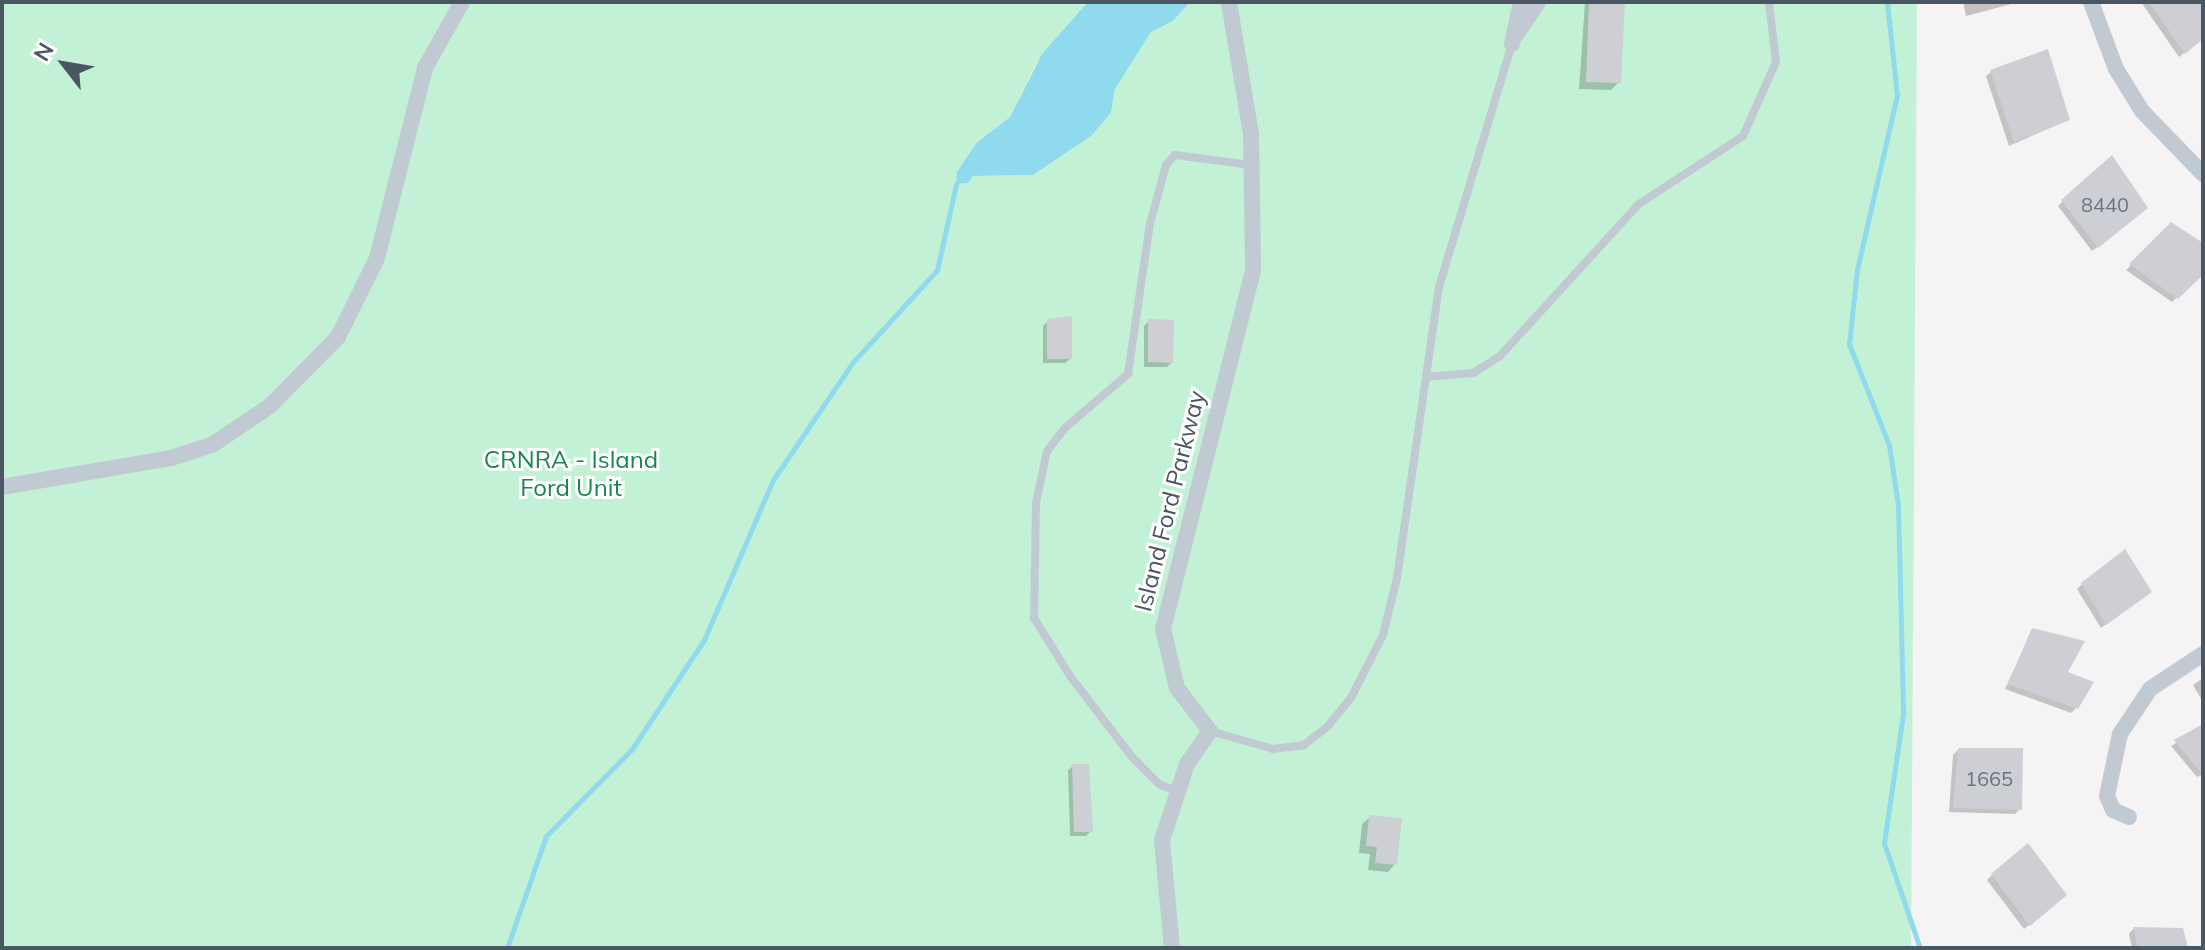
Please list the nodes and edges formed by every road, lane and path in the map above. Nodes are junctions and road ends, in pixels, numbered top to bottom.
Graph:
1 (462, 2) edge
2 (1229, 2) edge
3 (1521, 2) edge
4 (1538, 2) edge
5 (1769, 2) edge
6 (2091, 2) edge
7 (1513, 40) junction
8 (1252, 165) junction
9 (2203, 174) edge
10 (1426, 377) junction
11 (2, 487) edge
12 (2203, 654) edge
13 (1210, 731) junction
14 (1176, 791) junction
15 (2129, 817) dead end
16 (1172, 948) edge

1 - 11 street
2 - 8 street, Island Ford Parkway
3 - 7 street
4 - 7 street
5 - 10 lane
6 - 9 street
7 - 10 lane
8 - 13 street, Island Ford Parkway
8 - 14 lane
10 - 13 lane
12 - 15 street
13 - 14 street
14 - 16 street

